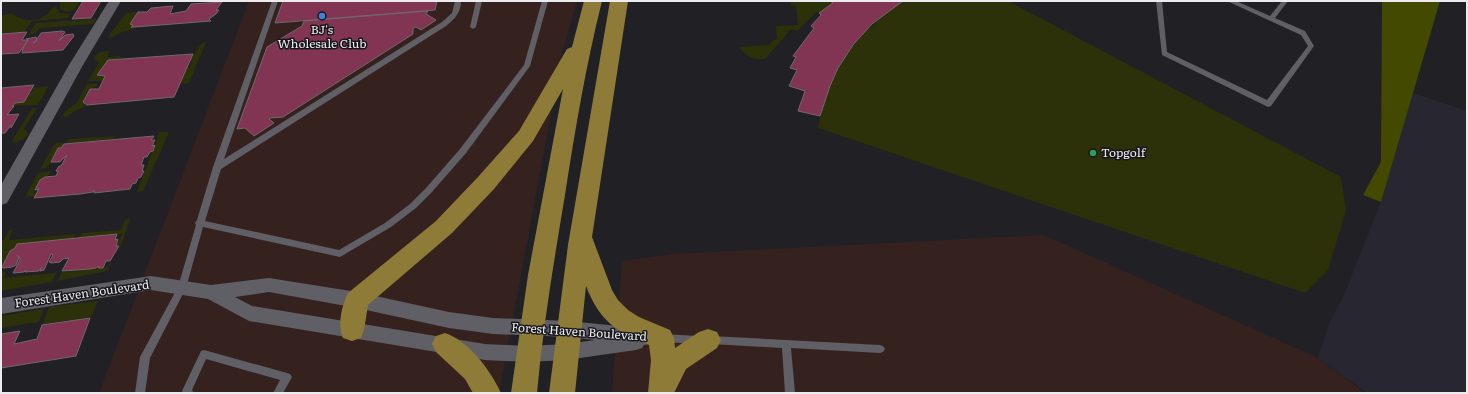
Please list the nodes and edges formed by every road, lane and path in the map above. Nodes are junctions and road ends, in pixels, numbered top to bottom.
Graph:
1 (115, 1) edge
2 (275, 1) edge
3 (458, 1) edge
4 (479, 1) edge
5 (545, 1) edge
6 (592, 1) edge
7 (619, 1) edge
8 (1159, 1) edge
9 (1230, 1) edge
10 (1285, 1) edge
11 (1271, 19) junction
12 (473, 27) dead end
13 (584, 34) junction
14 (217, 167) junction
15 (1, 199) edge
16 (199, 223) junction
17 (581, 237) junction
18 (182, 288) junction
19 (211, 292) junction
20 (357, 300) junction
21 (1, 306) edge
22 (531, 328) junction
23 (352, 330) junction
24 (660, 338) junction
25 (567, 340) junction
26 (708, 340) junction
27 (445, 344) junction
28 (786, 344) junction
29 (880, 349) dead end
30 (528, 354) junction
31 (660, 392) edge
32 (140, 393) edge
33 (189, 393) edge
34 (278, 393) edge
35 (488, 393) edge
36 (524, 393) edge
37 (562, 393) edge
38 (790, 393) edge

1 - 15 street
2 - 14 lane
3 - 14 lane
4 - 12 lane
5 - 16 lane
6 - 13 highway
7 - 17 highway
8 - 11 lane
9 - 11 lane
10 - 11 lane
13 - 20 highway
13 - 22 highway
14 - 16 lane
16 - 18 lane
17 - 24 highway
17 - 25 highway
18 - 19 street, Forest Haven Boulevard
18 - 21 street, Forest Haven Boulevard
18 - 32 lane
19 - 20 street, Forest Haven Boulevard
19 - 23 street, Forest Haven Boulevard
20 - 22 street, Forest Haven Boulevard
20 - 23 highway
22 - 25 street, Forest Haven Boulevard
22 - 30 highway
23 - 27 street, Forest Haven Boulevard
24 - 25 street, Forest Haven Boulevard
24 - 26 lane
24 - 31 highway
25 - 30 street, Forest Haven Boulevard
25 - 37 highway
26 - 28 lane
26 - 31 highway
27 - 30 street, Forest Haven Boulevard
27 - 35 highway
28 - 29 lane
28 - 38 lane
30 - 36 highway
33 - 34 lane

